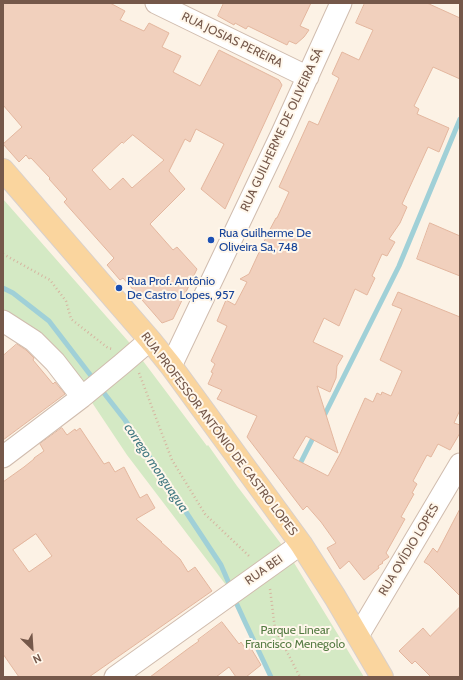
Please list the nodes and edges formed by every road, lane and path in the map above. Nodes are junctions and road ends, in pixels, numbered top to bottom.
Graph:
1 (156, 3) edge
2 (341, 3) edge
3 (308, 77) junction
4 (3, 170) edge
5 (3, 254) edge
6 (3, 321) edge
7 (150, 340) junction
8 (128, 360) junction
9 (171, 366) junction
10 (87, 393) junction
11 (3, 457) edge
12 (460, 464) edge
13 (301, 544) junction
14 (263, 571) junction
15 (358, 636) junction
16 (115, 677) edge
17 (300, 677) edge
18 (382, 677) edge

1 - 3 street, RUA JOSIAS PEREIRA
2 - 3 street, RUA GUILHERME DE OLIVEIRA SÁ
3 - 9 street, RUA GUILHERME DE OLIVEIRA SÁ
4 - 7 main road, RUA PROFESSOR ANTÔNIO DE CASTRO LOPES
5 - 8 path
6 - 10 street
7 - 8 street
7 - 9 main road, RUA PROFESSOR ANTÔNIO DE CASTRO LOPES
8 - 10 street
8 - 14 path
9 - 13 main road, RUA PROFESSOR ANTÔNIO DE CASTRO LOPES
10 - 11 street
12 - 15 street, RUA OVÍDIO LOPES
13 - 14 street, RUA BEI
13 - 15 main road, RUA PROFESSOR ANTÔNIO DE CASTRO LOPES
14 - 16 street, RUA BEI
14 - 17 path
15 - 18 main road, RUA PROFESSOR ANTÔNIO DE CASTRO LOPES

